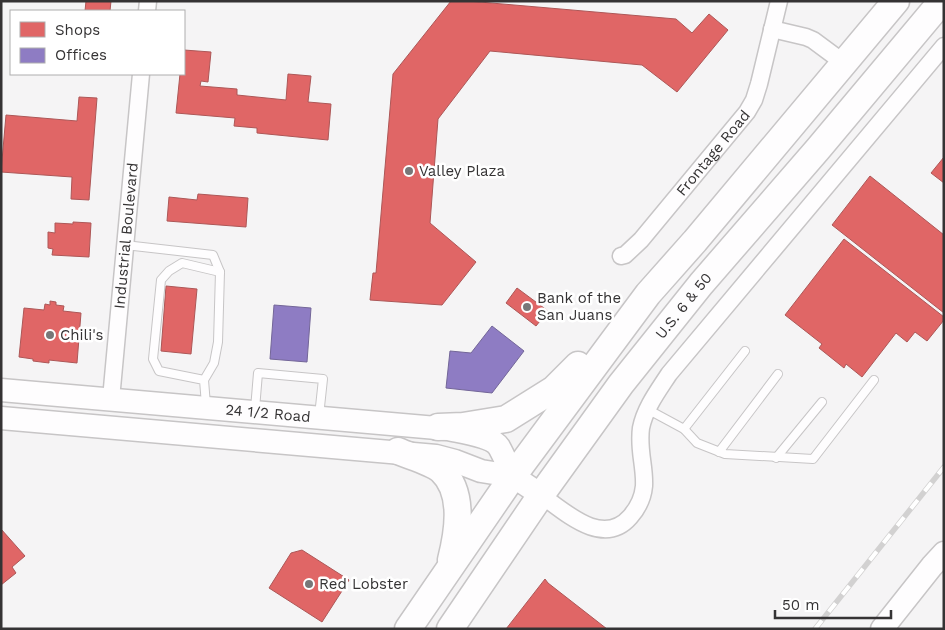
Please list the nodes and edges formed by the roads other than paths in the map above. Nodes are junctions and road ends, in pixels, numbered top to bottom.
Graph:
1 (779, 1) edge
2 (896, 1) edge
3 (942, 1) edge
4 (772, 29) junction
5 (944, 46) edge
6 (844, 63) junction
7 (141, 75) edge
8 (125, 245) junction
9 (621, 256) dead end
10 (220, 272) junction
11 (701, 284) junction
12 (648, 294) junction
13 (745, 351) dead end
14 (778, 374) dead end
15 (204, 380) junction
16 (874, 380) dead end
17 (1, 390) edge
18 (111, 399) junction
19 (822, 402) dead end
20 (206, 407) junction
21 (647, 409) junction
22 (254, 411) junction
23 (1, 417) edge
24 (319, 417) junction
25 (102, 427) junction
26 (438, 428) junction
27 (684, 429) junction
28 (398, 451) junction
29 (719, 452) junction
30 (776, 458) junction
31 (512, 476) junction
32 (541, 495) junction
33 (940, 555) edge
34 (448, 571) junction
35 (408, 629) edge
36 (450, 629) edge
37 (882, 629) edge

1 - 4 street, Frontage Road
2 - 6 highway
3 - 11 highway, U.S. 6 & 50
4 - 6 street
4 - 9 street, Frontage Road
5 - 21 street
6 - 11 highway
6 - 12 highway
7 - 8 street, Industrial Boulevard
8 - 10 lane
8 - 18 street, Industrial Boulevard
10 - 15 lane
10 - 15 lane
11 - 32 highway, U.S. 6 & 50
12 - 26 highway
12 - 31 highway
13 - 27 lane
14 - 29 lane
15 - 20 lane
16 - 30 lane
17 - 18 main road, 24 1/2 Road
18 - 20 main road, 24 1/2 Road
18 - 23 main road
19 - 30 lane
20 - 22 main road, 24 1/2 Road
20 - 25 main road
21 - 27 lane
21 - 32 street
22 - 24 main road, 24 1/2 Road
22 - 24 lane
23 - 25 main road, 24 1/2 Road
24 - 26 main road, 24 1/2 Road
25 - 28 main road, 24 1/2 Road
26 - 31 main road, 24 1/2 Road
27 - 29 lane
28 - 31 main road, 24 1/2 Road
28 - 34 highway
29 - 30 lane
31 - 32 main road, 24 1/2 Road
31 - 34 highway
32 - 36 highway, U.S. 6 & 50
33 - 37 main road
34 - 35 highway

